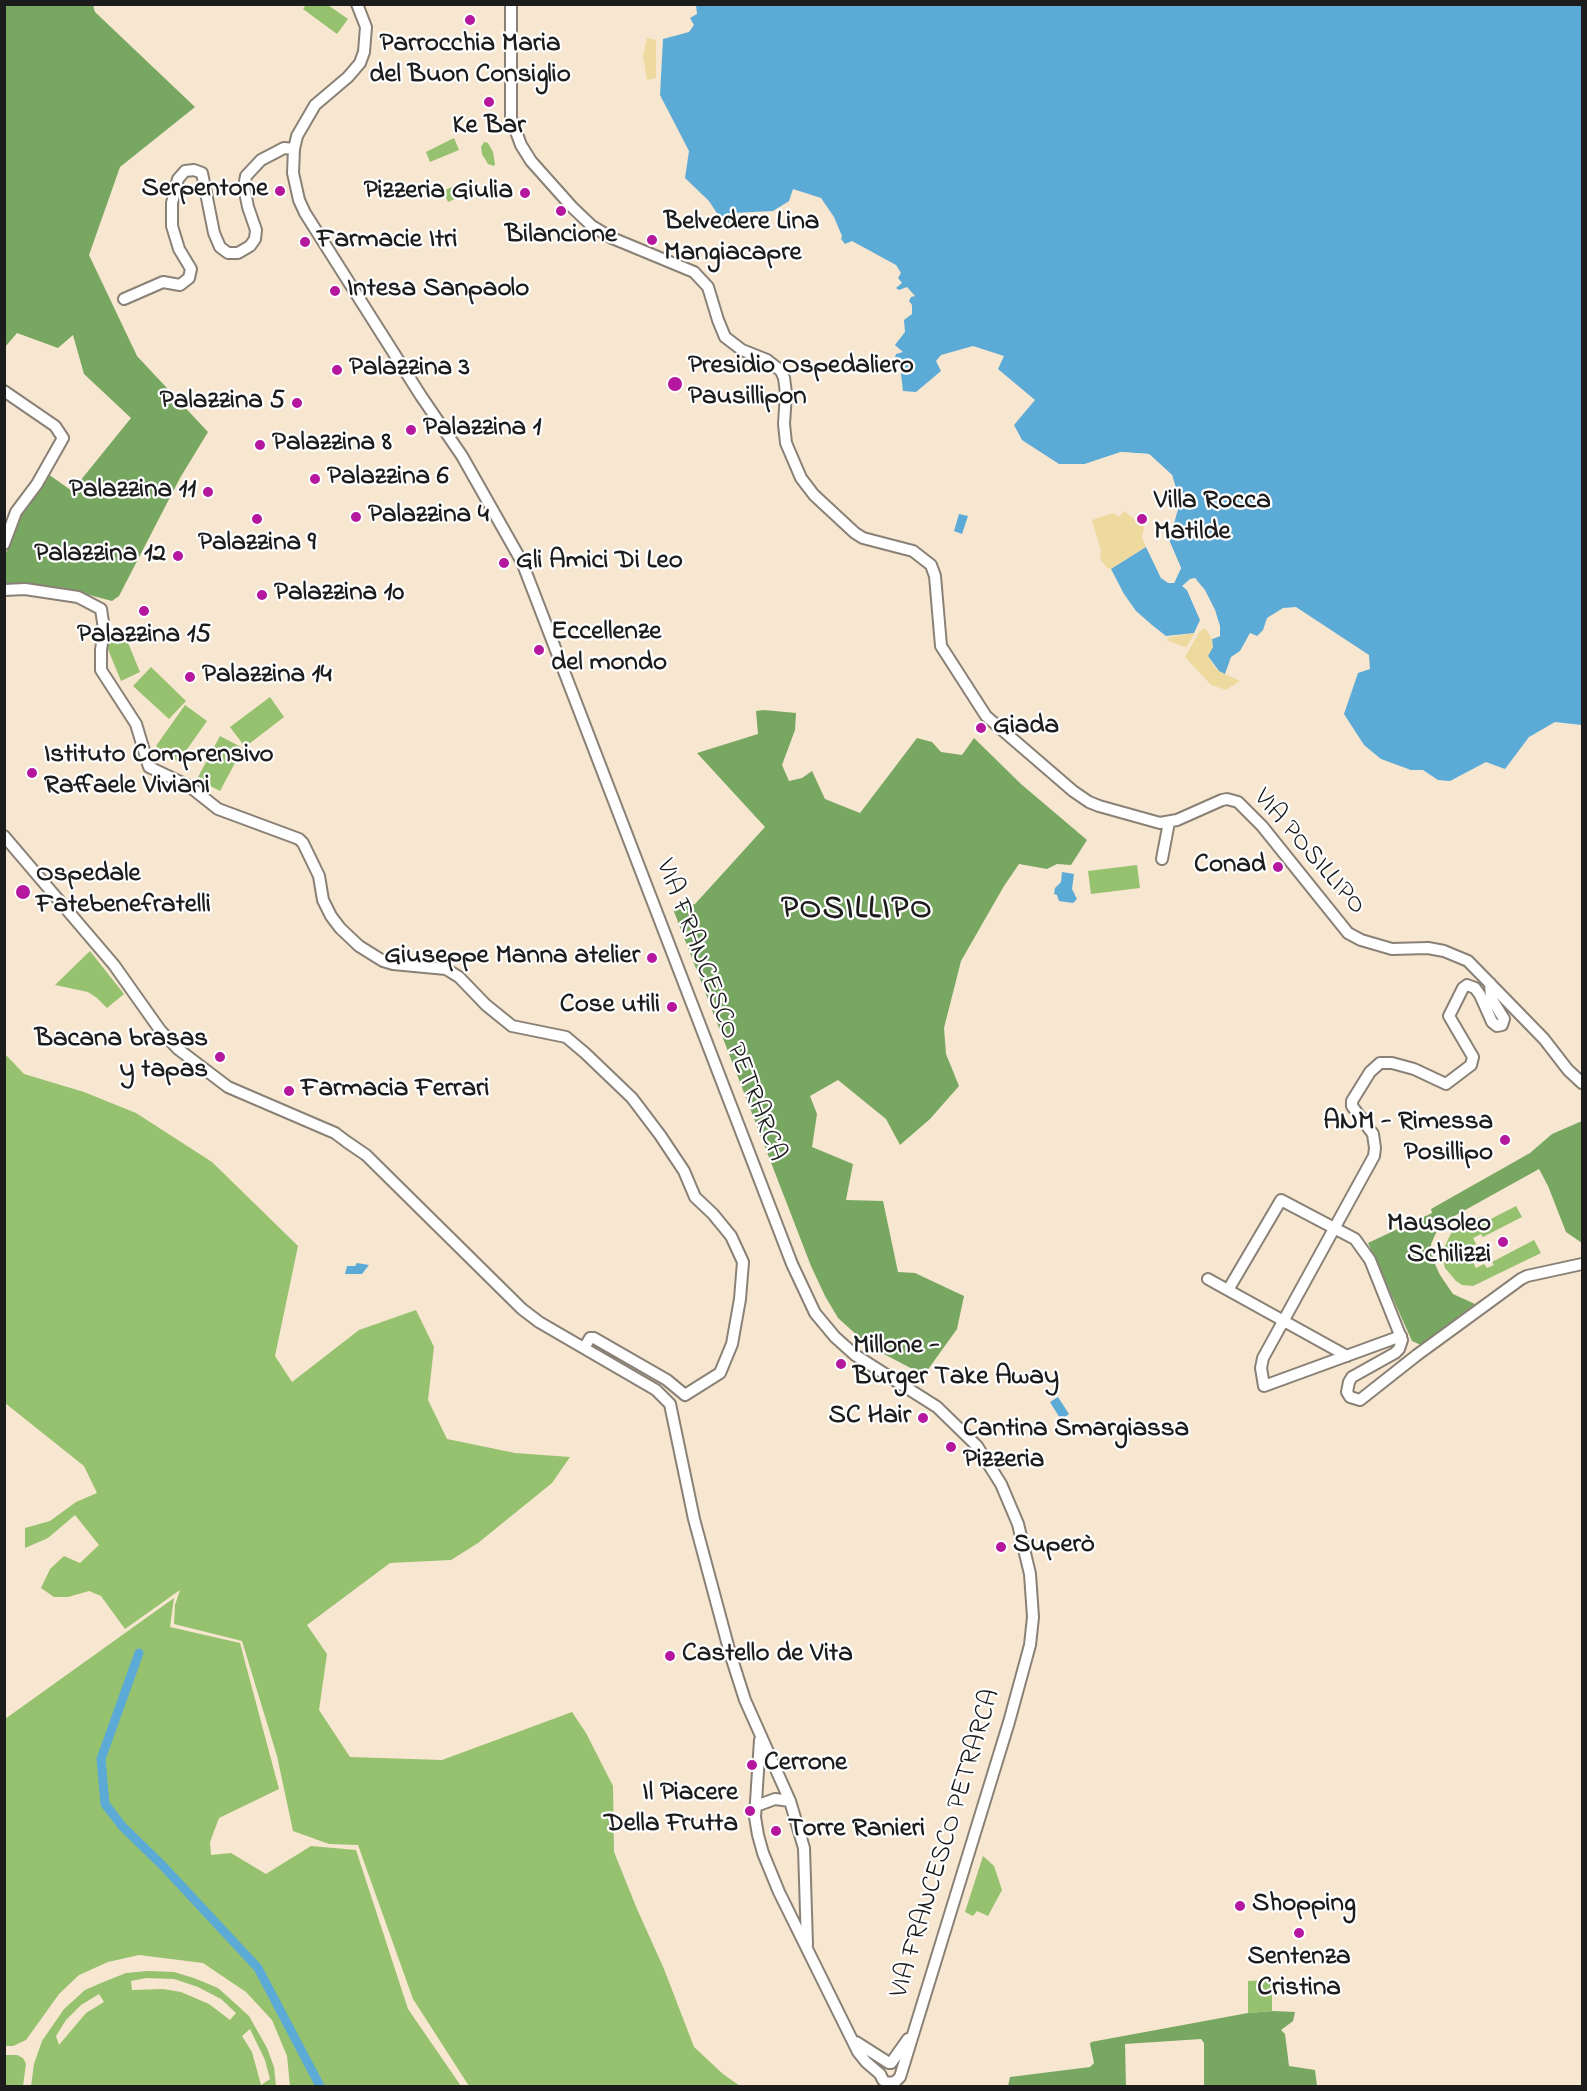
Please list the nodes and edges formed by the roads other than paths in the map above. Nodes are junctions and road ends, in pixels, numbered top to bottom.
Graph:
1 (357, 4) edge
2 (511, 4) edge
3 (294, 148) junction
4 (124, 299) dead end
5 (4, 391) edge
6 (4, 544) edge
7 (4, 590) edge
8 (1169, 822) junction
9 (4, 836) edge
10 (1162, 859) dead end
11 (1490, 983) junction
12 (1582, 1083) edge
13 (1335, 1228) junction
14 (1582, 1264) edge
15 (1208, 1279) dead end
16 (1228, 1290) junction
17 (1283, 1320) junction
18 (1401, 1336) junction
19 (584, 1348) junction
20 (1347, 1356) junction
21 (760, 1737) junction
22 (790, 1801) junction
23 (756, 1806) junction
24 (806, 1883) junction
25 (782, 1897) junction
26 (807, 1945) junction
27 (915, 2028) junction
28 (851, 2037) junction
29 (890, 2063) junction
30 (900, 2078) edge
31 (886, 2081) edge

1 - 3 street, VIA FRANCESCO PETRARCA
2 - 8 street
3 - 4 street
3 - 27 street, VIA FRANCESCO PETRARCA
5 - 6 street
7 - 19 street
8 - 10 street
8 - 11 street, VIA POSILLIPO
9 - 19 street
11 - 12 street, VIA POSILLIPO
11 - 13 street
13 - 16 street
13 - 17 street
13 - 18 street
14 - 18 street
15 - 16 street
16 - 17 street
17 - 20 street
17 - 20 street
18 - 20 street
19 - 21 street
21 - 22 street
21 - 23 street
22 - 23 street
22 - 24 street
23 - 25 street
24 - 25 street
24 - 26 street
25 - 26 street
26 - 28 street
27 - 29 street, VIA FRANCESCO PETRARCA
27 - 30 street, VIA FRANCESCO PETRARCA
28 - 29 street
28 - 31 street
29 - 30 street
29 - 31 street
30 - 31 street

